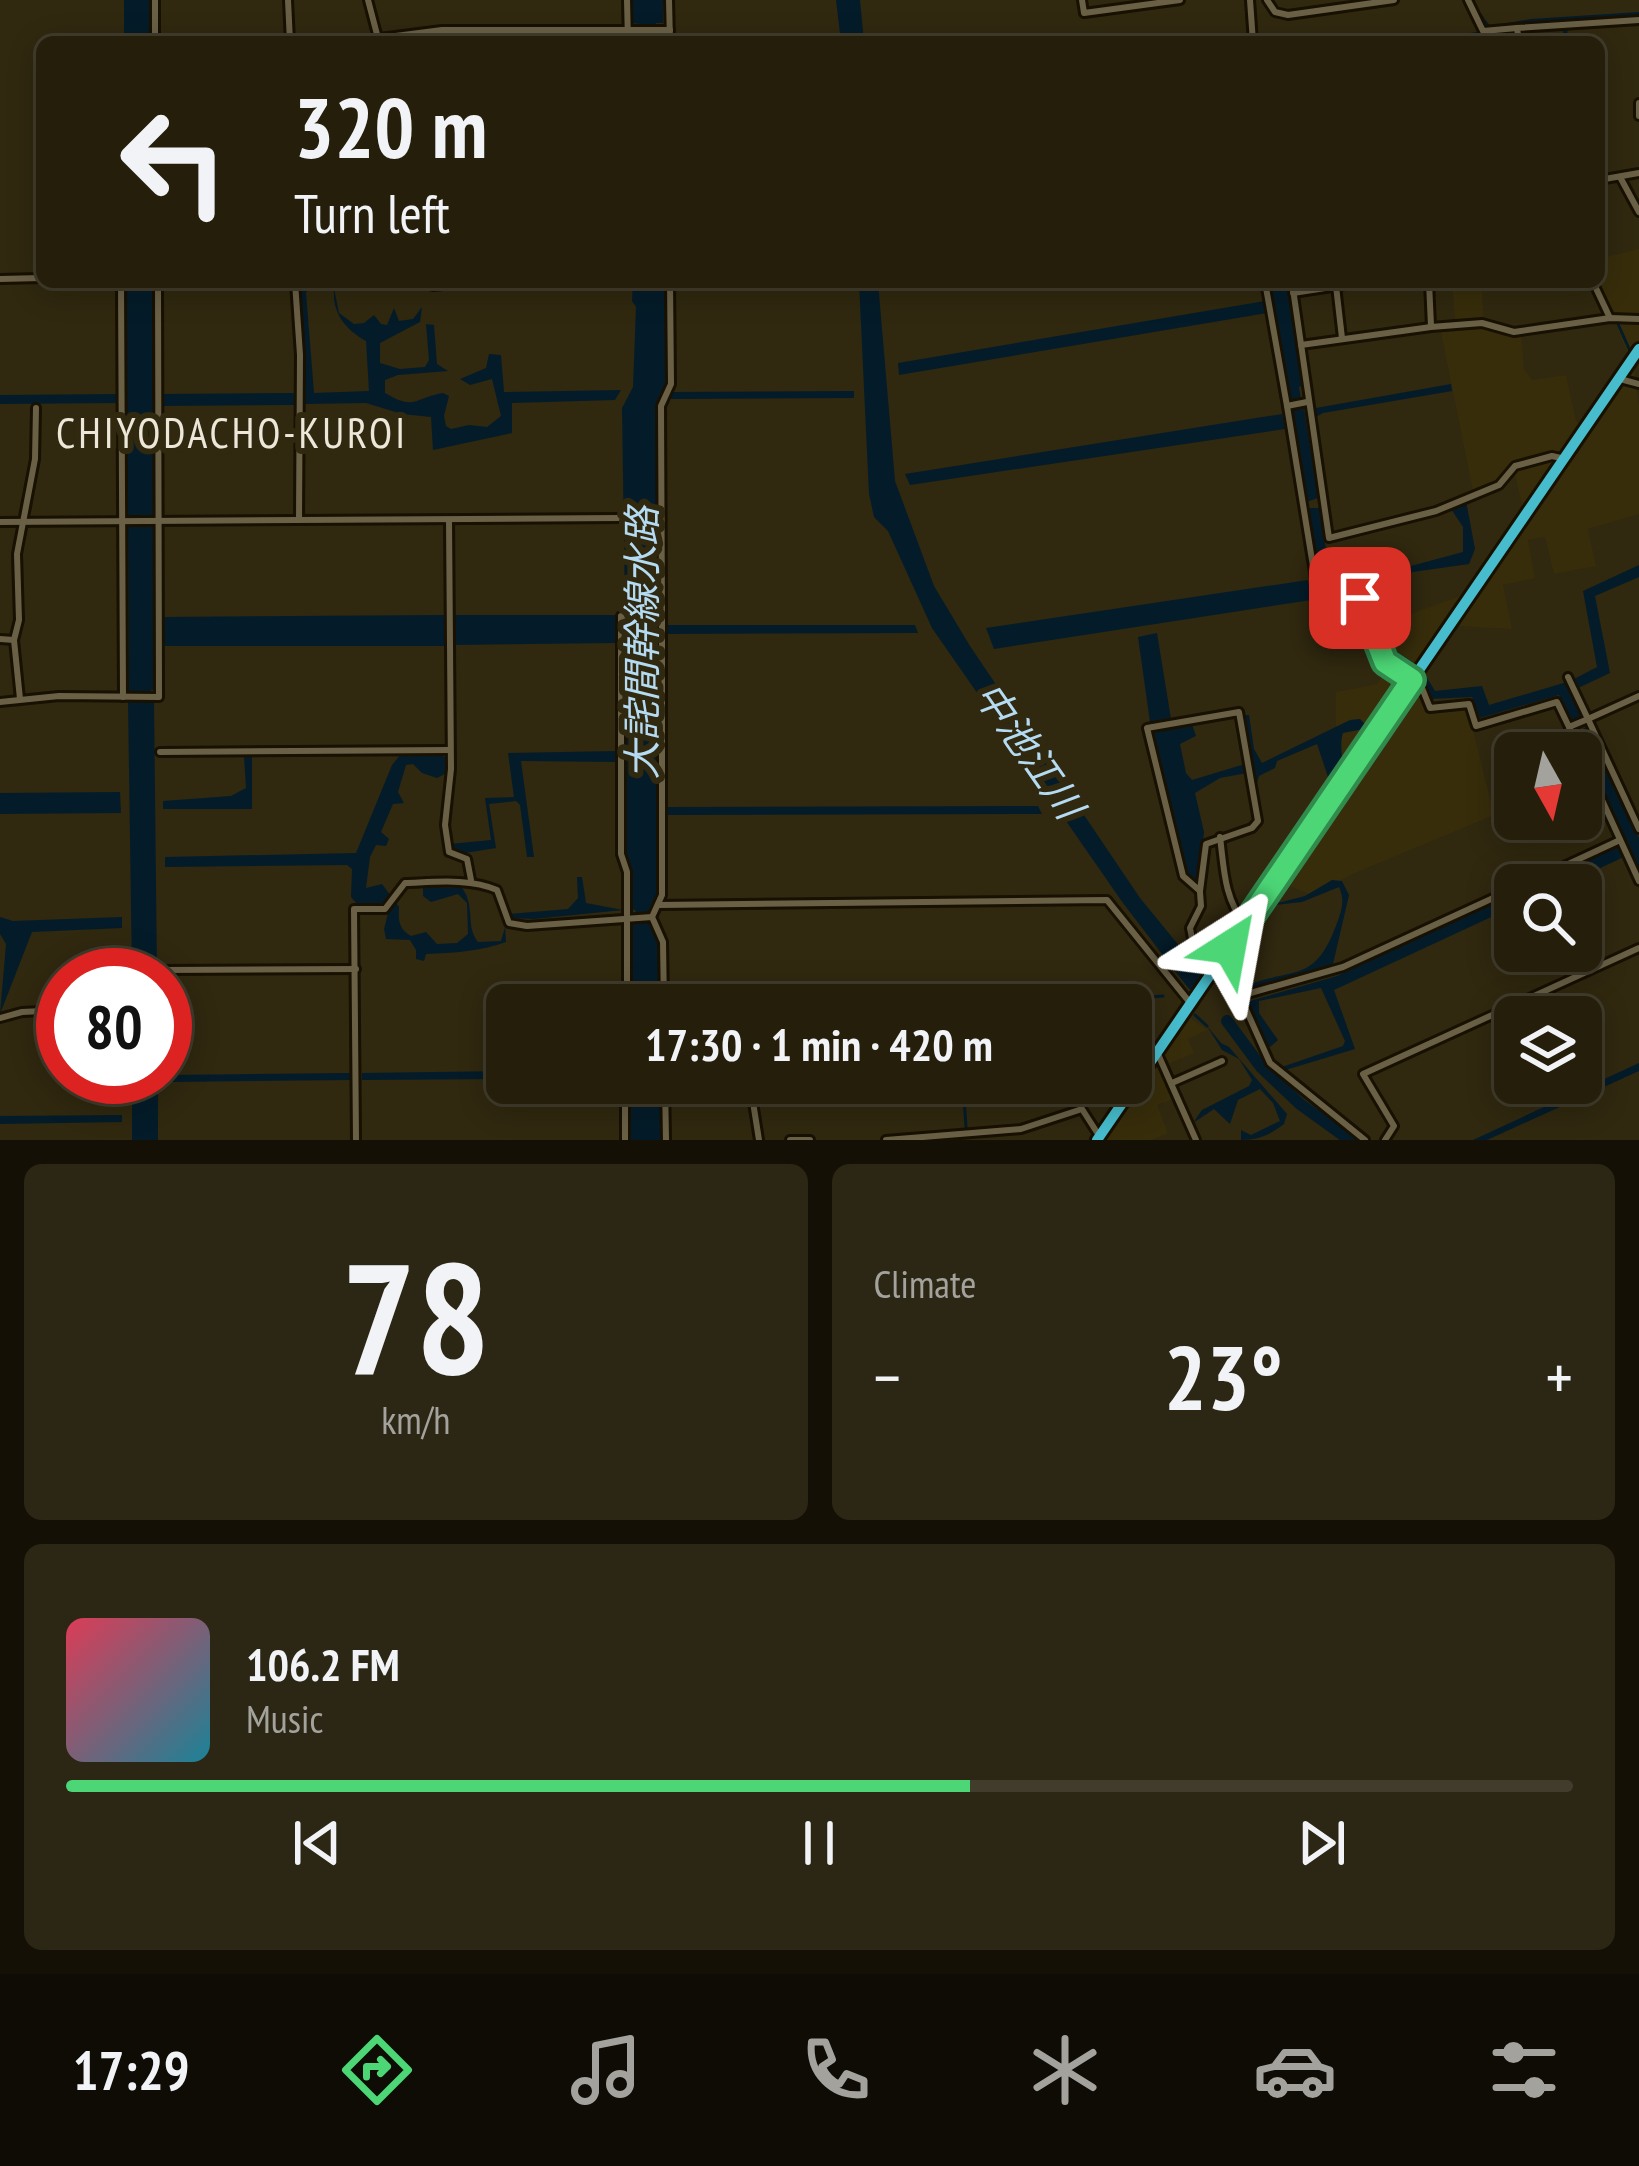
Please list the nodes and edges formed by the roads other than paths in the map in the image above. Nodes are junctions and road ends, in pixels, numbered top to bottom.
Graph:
1 (155, 0) edge
2 (288, 0) edge
3 (368, 0) edge
4 (627, 0) edge
5 (670, 0) edge
6 (1082, 0) edge
7 (1180, 0) edge
8 (1250, 0) edge
9 (1267, 0) edge
10 (1394, 0) edge
11 (1468, 0) edge
12 (1639, 20) edge
13 (1517, 28) junction
14 (670, 30) junction
15 (632, 31) junction
16 (154, 36) edge
17 (290, 36) edge
18 (379, 36) edge
19 (405, 36) edge
20 (630, 36) edge
21 (670, 36) edge
22 (1253, 36) edge
23 (1518, 36) edge
24 (1639, 103) edge
25 (1639, 116) edge
26 (1639, 173) edge
27 (1620, 177) junction
28 (1605, 179) edge
29 (1639, 212) edge
30 (36, 278) edge
31 (0, 279) edge
32 (121, 288) edge
33 (158, 288) edge
34 (295, 288) edge
35 (670, 288) edge
36 (1267, 288) edge
37 (1293, 288) edge
38 (1324, 288) edge
39 (1336, 288) edge
40 (1429, 288) edge
41 (1596, 288) edge
42 (1293, 293) junction
43 (1610, 318) junction
44 (1639, 319) edge
45 (1431, 327) junction
46 (1342, 338) junction
47 (1301, 345) junction
48 (1639, 350) edge
49 (1619, 379) junction
50 (1639, 384) edge
51 (1296, 404) junction
52 (36, 408) dead end
53 (1564, 459) junction
54 (1312, 504) junction
55 (620, 518) dead end
56 (299, 520) junction
57 (448, 520) junction
58 (122, 521) junction
59 (158, 521) junction
60 (0, 522) edge
61 (23, 522) junction
62 (658, 616) junction
63 (0, 639) edge
64 (14, 640) junction
65 (1568, 677) dead end
66 (1412, 680) junction
67 (1639, 696) edge
68 (123, 697) junction
69 (20, 699) junction
70 (0, 702) edge
71 (1578, 723) junction
72 (1579, 732) edge
73 (450, 750) junction
74 (160, 752) dead end
75 (1602, 800) edge
76 (1639, 829) edge
77 (1220, 837) junction
78 (1620, 840) junction
79 (1568, 864) edge
80 (1639, 880) edge
81 (471, 881) junction
82 (1200, 891) junction
83 (1494, 898) edge
84 (658, 905) junction
85 (652, 916) junction
86 (631, 917) junction
87 (1245, 924) junction
88 (1639, 948) edge
89 (356, 969) junction
90 (192, 970) edge
91 (1213, 971) junction
92 (629, 984) edge
93 (664, 984) edge
94 (1240, 996) junction
95 (1192, 1002) junction
96 (36, 1011) edge
97 (0, 1018) edge
98 (1157, 1052) junction
99 (1222, 1061) dead end
100 (1172, 1083) junction
101 (625, 1104) edge
102 (665, 1104) edge
103 (753, 1104) edge
104 (1098, 1138) edge
105 (356, 1140) edge
106 (625, 1140) edge
107 (666, 1140) edge
108 (759, 1140) edge
109 (790, 1140) edge
110 (810, 1140) edge
111 (886, 1140) edge
112 (1196, 1140) edge
113 (1365, 1140) edge
114 (1384, 1140) edge

1 - 16 street
2 - 17 street
3 - 18 street
4 - 15 street
5 - 14 street
6 - 7 street
8 - 22 street
9 - 10 street
11 - 13 street
12 - 13 street
13 - 23 street
14 - 15 street
14 - 21 street
15 - 19 street
15 - 20 street
24 - 25 street
26 - 27 street
27 - 28 street
27 - 29 street
30 - 31 street
32 - 58 street
33 - 59 street
34 - 56 street
35 - 62 street
36 - 51 street
37 - 42 street
38 - 42 street
39 - 46 street
40 - 45 street
41 - 43 street
42 - 47 street
43 - 44 street
43 - 45 street
45 - 46 street
46 - 47 street
47 - 51 street
48 - 49 highway
49 - 50 street
49 - 53 highway
51 - 54 street
51 - 54 street
52 - 61 street
53 - 54 street
53 - 66 highway
54 - 66 street
55 - 57 street
56 - 57 street
56 - 59 street
57 - 73 street
58 - 59 street
58 - 61 street
58 - 68 street
59 - 68 street
60 - 61 street
61 - 64 street
62 - 84 street
62 - 86 street
63 - 64 street
64 - 69 street
65 - 71 street
66 - 71 street
66 - 87 highway
67 - 71 street
68 - 69 street
69 - 70 street
71 - 72 street
71 - 76 street
73 - 74 street
73 - 81 street
75 - 78 street
77 - 82 street
77 - 82 street
77 - 87 street
78 - 79 street
78 - 80 street
81 - 86 street
81 - 89 street
82 - 91 street
83 - 94 street
84 - 85 street
84 - 95 street
85 - 86 street
85 - 93 street
86 - 92 street
87 - 91 highway
88 - 114 street
89 - 90 street
89 - 105 street
91 - 94 street
91 - 95 highway
94 - 113 street
95 - 98 highway
96 - 97 street
98 - 100 street
98 - 104 highway
99 - 100 street
100 - 112 street
101 - 106 street
102 - 107 street
103 - 108 street
104 - 111 street
109 - 110 street

